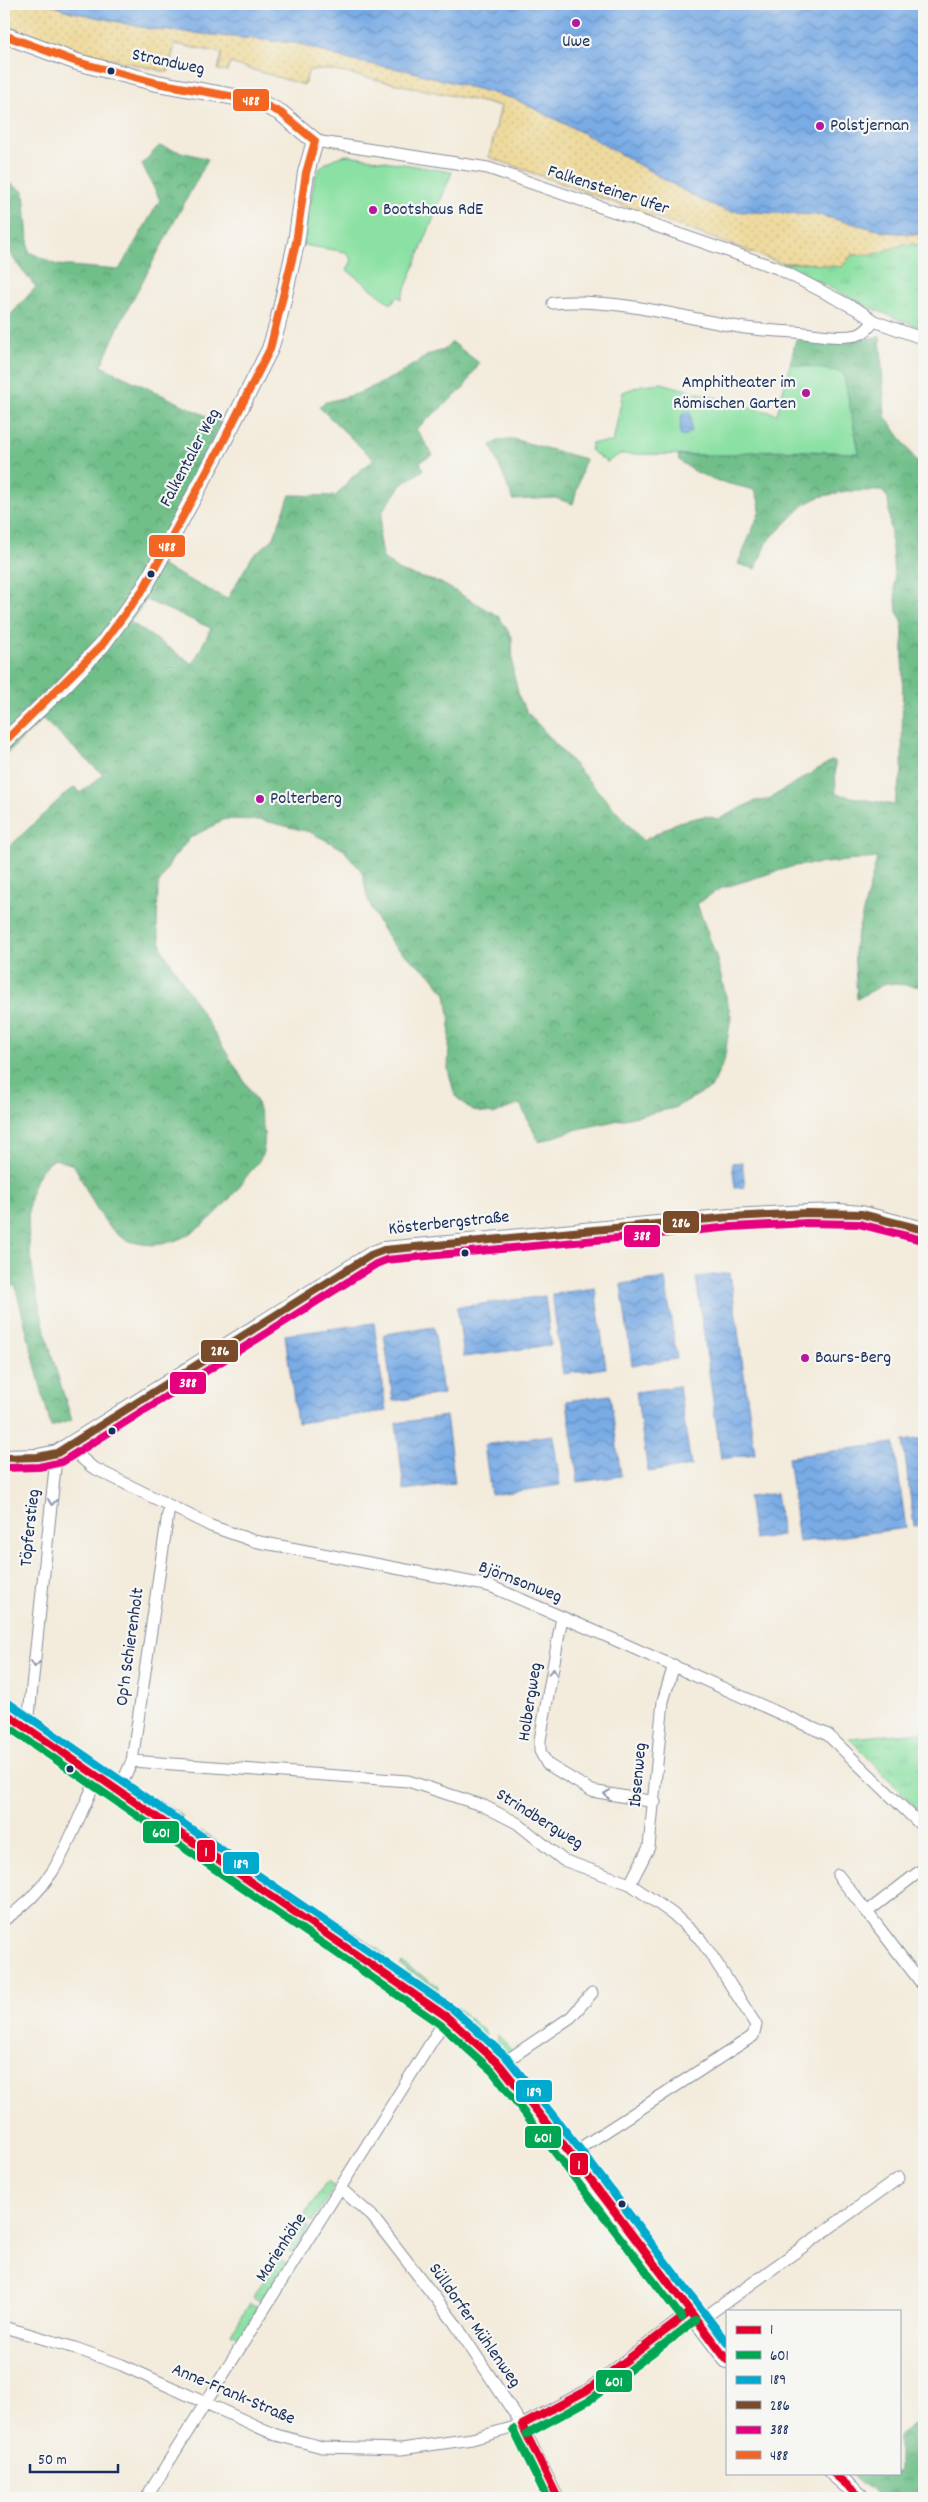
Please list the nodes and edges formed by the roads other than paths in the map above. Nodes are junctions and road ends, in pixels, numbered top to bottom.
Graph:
1 (4, 35) edge
2 (315, 141) junction
3 (553, 303) dead end
4 (874, 321) junction
5 (924, 339) edge
6 (4, 742) edge
7 (924, 1230) edge
8 (72, 1444) junction
9 (52, 1454) junction
10 (4, 1458) edge
11 (169, 1507) junction
12 (562, 1617) junction
13 (674, 1665) junction
14 (4, 1712) edge
15 (24, 1725) junction
16 (132, 1761) junction
17 (98, 1777) junction
18 (119, 1790) junction
19 (655, 1802) junction
20 (924, 1828) edge
21 (924, 1868) edge
22 (838, 1875) dead end
23 (630, 1884) junction
24 (867, 1912) junction
25 (4, 1920) edge
26 (922, 1984) dead end
27 (592, 1993) dead end
28 (447, 2017) junction
29 (500, 2066) junction
30 (571, 2154) junction
31 (899, 2178) dead end
32 (340, 2189) junction
33 (694, 2317) junction
34 (4, 2327) edge
35 (726, 2359) edge
36 (204, 2403) junction
37 (522, 2425) junction
38 (834, 2474) edge
39 (146, 2498) edge
40 (558, 2498) edge
41 (862, 2498) edge

1 - 2 street, Strandweg
2 - 4 street, Falkensteiner Ufer
2 - 6 street, Falkentaler Weg
3 - 4 street
4 - 5 street, Falkensteiner Ufer
7 - 8 street, Kösterbergstraße
8 - 9 street, Kösterbergstraße
8 - 11 street, Björnsonweg
9 - 10 street, Kösterbergstraße
9 -> 15 street, Töpferstieg
11 - 12 street, Björnsonweg
11 - 16 street, Op'n Schierenholt
12 - 13 street, Björnsonweg
19 -> 12 street, Holbergweg
13 - 19 street, Ibsenweg
13 - 20 street, Björnsonweg
14 - 15 street
15 - 17 street
16 - 18 street, Op'n Schierenholt
16 - 23 street, Strindbergweg
17 - 18 street
17 - 25 street
18 - 28 street
19 - 23 street, Ibsenweg
21 - 24 street
22 - 24 street
23 - 30 street, Strindbergweg
24 - 26 street
27 - 29 street
28 - 29 street
28 - 32 street, Marienhöhe
29 - 30 street
30 - 33 street
31 - 33 street, Anne-Frank-Straße
32 - 36 street, Marienhöhe
32 - 37 street, Sülldorfer Mühlenweg
33 - 35 street
33 - 37 street, Anne-Frank-Straße
34 - 36 street, Anne-Frank-Straße
36 - 37 street, Anne-Frank-Straße
36 - 39 street, Marienhöhe
37 - 40 street, Sülldorfer Mühlenweg
38 - 41 street

